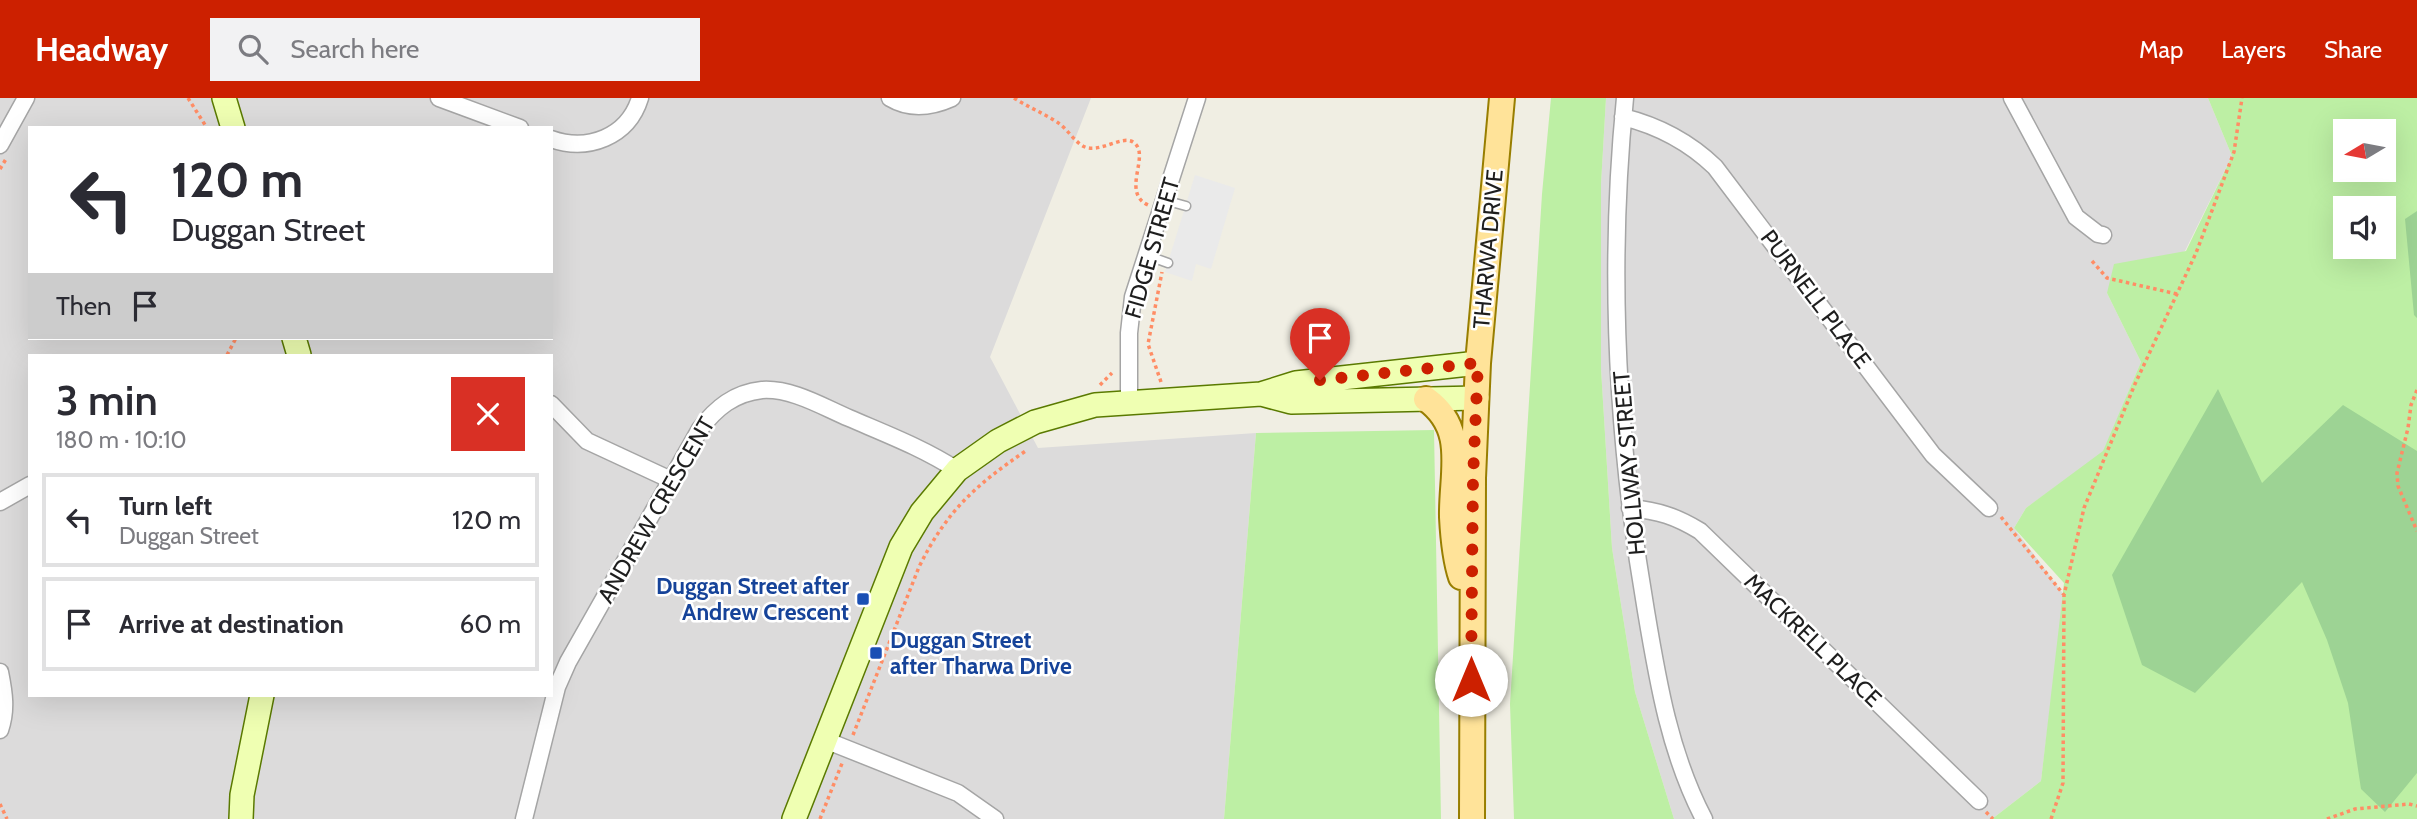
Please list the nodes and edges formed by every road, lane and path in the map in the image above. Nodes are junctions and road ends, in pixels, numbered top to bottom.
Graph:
1 (26, 98) edge
2 (188, 98) edge
3 (224, 98) edge
4 (439, 98) edge
5 (640, 98) edge
6 (890, 98) edge
7 (952, 98) edge
8 (1014, 98) edge
9 (1197, 98) edge
10 (1502, 98) edge
11 (1625, 98) edge
12 (2012, 98) edge
13 (2242, 98) edge
14 (1623, 117) junction
15 (206, 126) edge
16 (232, 126) edge
17 (515, 126) edge
18 (553, 139) edge
19 (0, 145) edge
20 (1156, 200) junction
21 (1186, 206) dead end
22 (2104, 235) dead end
23 (1146, 255) junction
24 (2092, 261) dead end
25 (1166, 262) joint
26 (2177, 294) junction
27 (1478, 363) junction
28 (1112, 372) dead end
29 (1098, 386) dead end
30 (2417, 390) edge
31 (1261, 394) junction
32 (1477, 398) junction
33 (1426, 399) junction
34 (1161, 400) junction
35 (1129, 402) junction
36 (553, 406) edge
37 (1030, 448) dead end
38 (957, 470) junction
39 (671, 480) junction
40 (28, 486) edge
41 (0, 502) edge
42 (1630, 508) junction
43 (1989, 508) joint
44 (2417, 531) edge
45 (2064, 595) junction
46 (1472, 607) junction
47 (0, 672) edge
48 (262, 697) edge
49 (0, 730) edge
50 (825, 740) junction
51 (848, 749) junction
52 (1979, 801) dead end
53 (0, 804) edge
54 (2417, 806) edge
55 (8, 819) edge
56 (241, 819) edge
57 (524, 819) edge
58 (794, 819) edge
59 (820, 819) edge
60 (995, 819) edge
61 (1472, 819) edge
62 (1704, 819) edge
63 (2051, 819) edge
64 (2327, 819) edge

1 - 19 street
2 - 15 path
3 - 16 street
4 - 17 street
5 - 18 street
6 - 7 street
8 - 20 path
9 - 20 street, FIDGE STREET
10 - 27 main road, THARWA DRIVE
11 - 14 street, HOLLWAY STREET
12 - 22 street
13 - 26 path
14 - 42 street, HOLLWAY STREET
14 - 43 street, PURNELL PLACE
20 - 21 lane
20 - 23 street, FIDGE STREET
23 - 25 lane
23 - 35 street, FIDGE STREET
24 - 26 path
25 - 34 path
26 - 45 path
27 - 31 street
27 - 32 main road, THARWA DRIVE
28 - 29 path
30 - 44 path
31 - 33 street
31 - 34 street
32 - 33 street
32 - 46 main road, THARWA DRIVE
33 - 46 main road
34 - 35 street
35 - 38 street
36 - 39 street
37 - 51 path
38 - 39 street, ANDREW CRESCENT
38 - 50 street
39 - 57 street, ANDREW CRESCENT
40 - 41 street
42 - 52 street, MACKRELL PLACE
42 - 62 street, HOLLWAY STREET
43 - 45 path
45 - 63 path
46 - 61 main road, THARWA DRIVE
47 - 49 street
48 - 56 street
50 - 51 street
50 - 58 street
51 - 59 path
51 - 60 street
53 - 55 path
54 - 64 path

